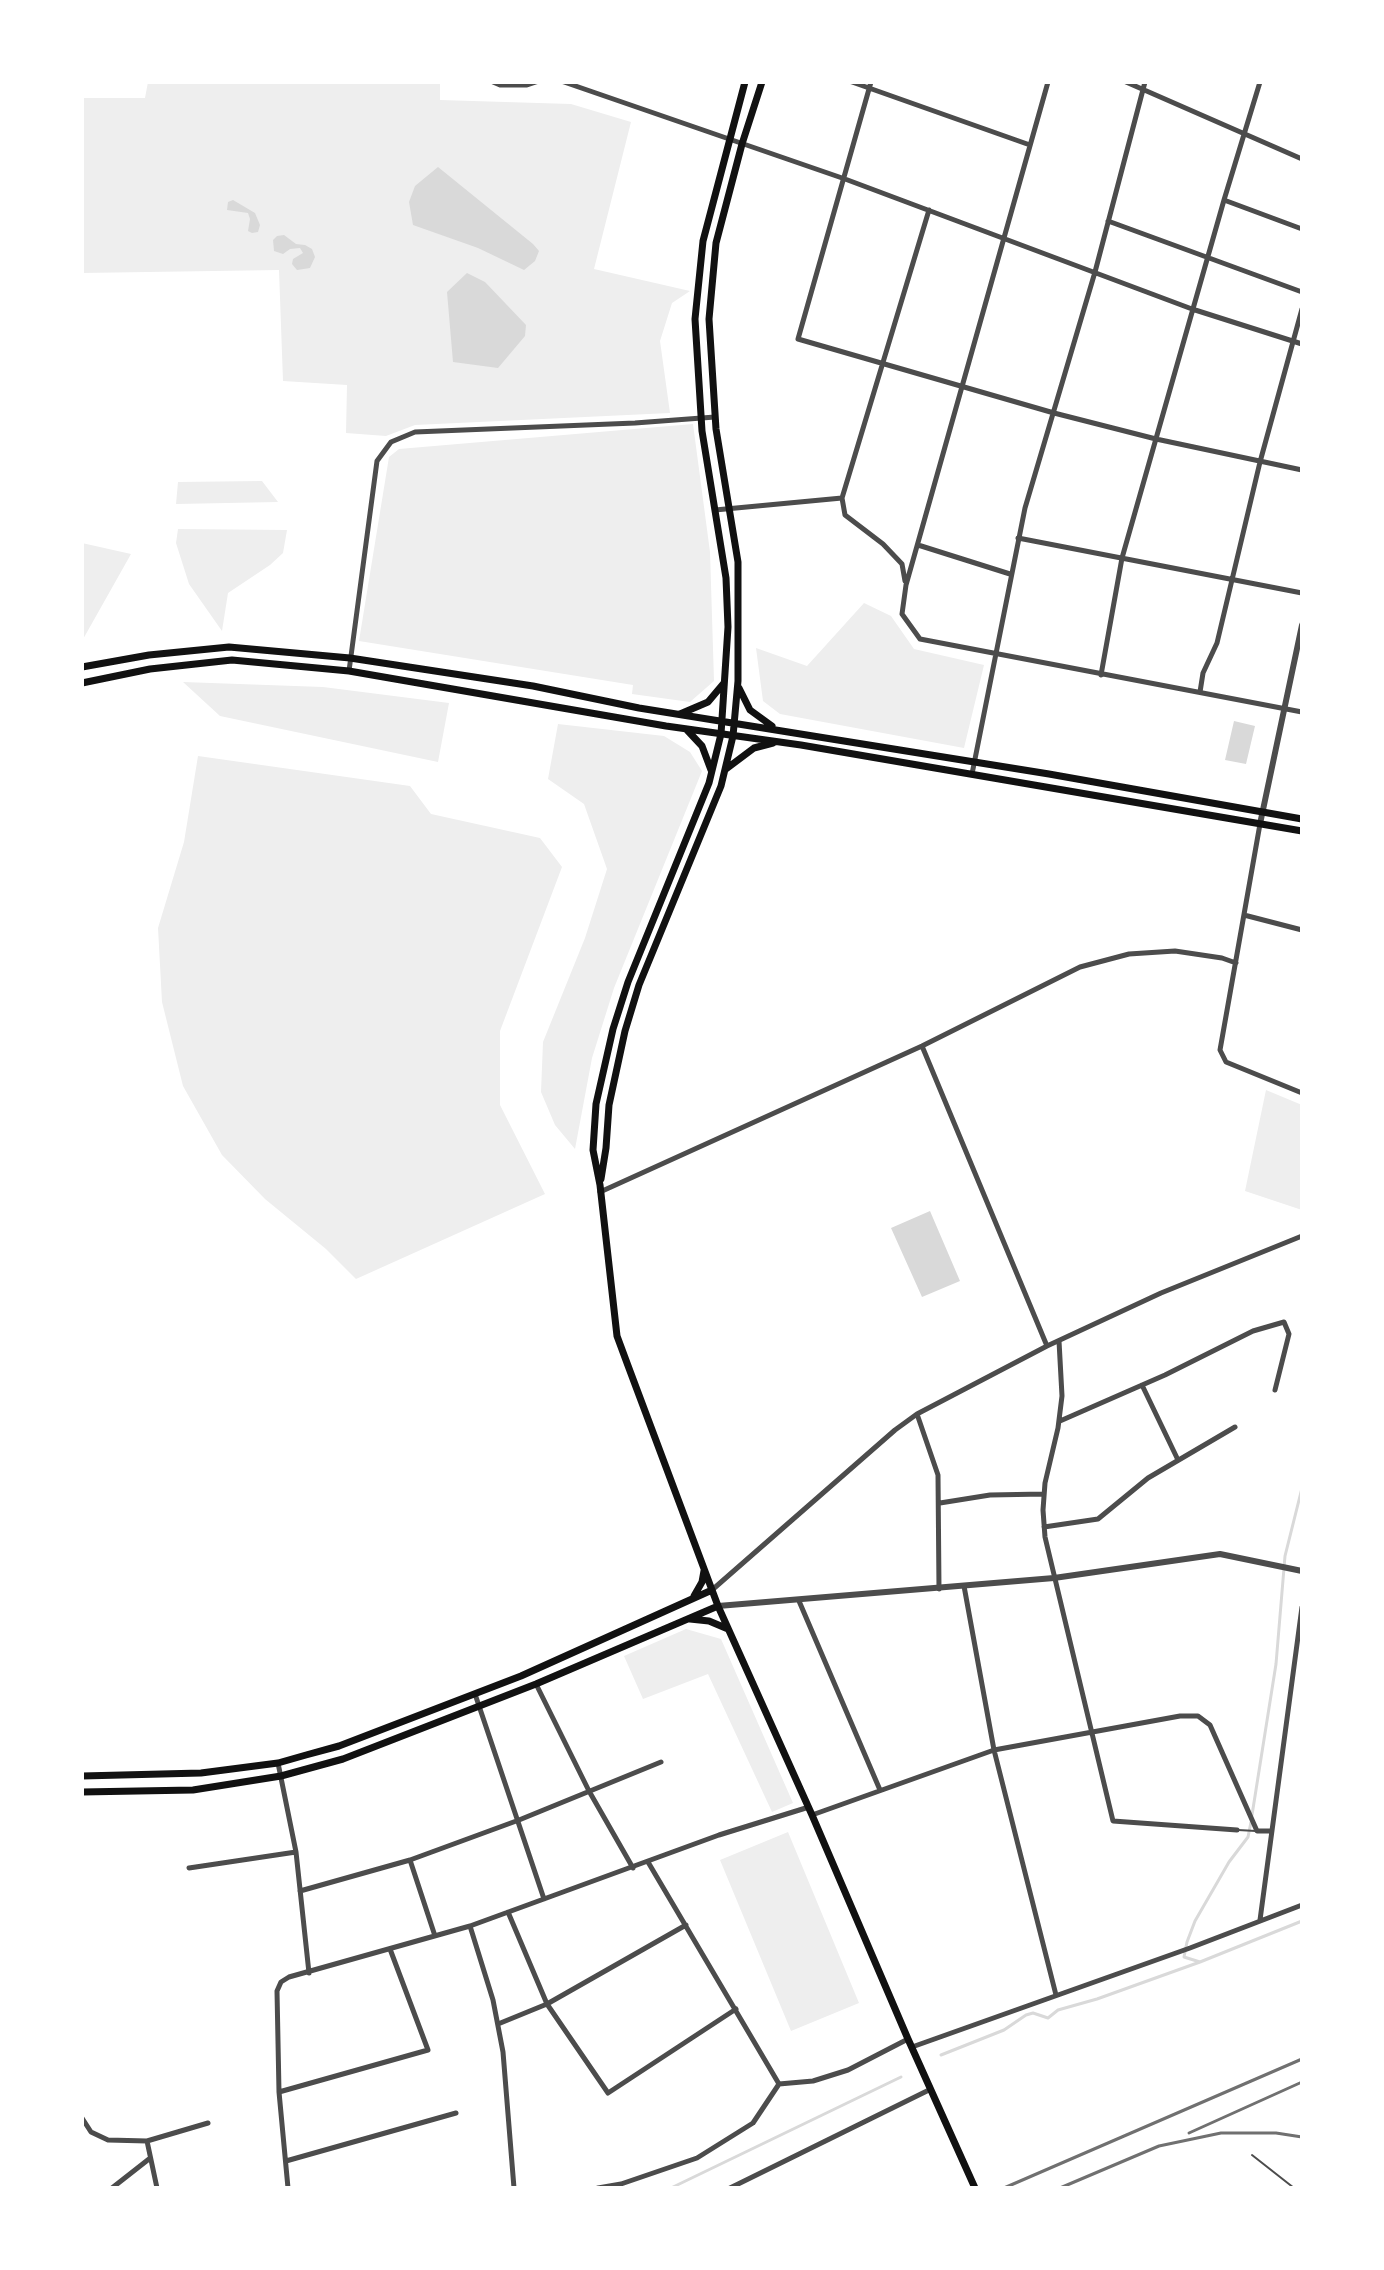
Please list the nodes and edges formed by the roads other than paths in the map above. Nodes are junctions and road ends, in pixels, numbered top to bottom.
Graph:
1 (493, 82) edge
2 (536, 82) edge
3 (564, 82) edge
4 (745, 82) edge
5 (762, 82) edge
6 (852, 82) edge
7 (1048, 82) edge
8 (1126, 82) edge
9 (1260, 82) edge
10 (870, 85) edge
11 (1144, 86) edge
12 (1244, 134) junction
13 (728, 138) junction
14 (742, 144) junction
15 (1030, 145) junction
16 (1302, 159) edge
17 (845, 179) junction
18 (1224, 200) junction
19 (929, 210) junction
20 (1108, 221) junction
21 (1302, 229) edge
22 (1005, 239) junction
23 (1208, 256) junction
24 (1095, 272) junction
25 (1302, 292) edge
26 (1192, 309) junction
27 (1302, 309) edge
28 (1292, 342) junction
29 (1302, 344) edge
30 (884, 364) junction
31 (961, 387) junction
32 (1054, 413) junction
33 (715, 417) junction
34 (702, 418) junction
35 (1156, 439) junction
36 (1260, 462) junction
37 (1302, 470) edge
38 (842, 498) junction
39 (728, 509) junction
40 (715, 510) junction
41 (1018, 538) junction
42 (918, 545) junction
43 (1122, 558) junction
44 (1010, 574) junction
45 (1232, 579) junction
46 (906, 585) junction
47 (1302, 593) edge
48 (1302, 625) edge
49 (994, 653) junction
50 (350, 658) junction
51 (82, 667) edge
52 (349, 671) junction
53 (1101, 675) junction
54 (725, 681) junction
55 (82, 683) edge
56 (738, 686) junction
57 (1200, 692) junction
58 (1284, 709) junction
59 (1302, 712) edge
60 (678, 714) junction
61 (723, 721) junction
62 (735, 723) junction
63 (685, 729) junction
64 (777, 729) junction
65 (721, 734) junction
66 (733, 736) junction
67 (779, 742) junction
68 (973, 761) junction
69 (725, 771) junction
70 (711, 774) junction
71 (972, 774) junction
72 (1262, 813) junction
73 (1302, 819) edge
74 (1260, 824) junction
75 (1302, 831) edge
76 (1244, 915) junction
77 (1302, 930) edge
78 (1236, 963) junction
79 (922, 1046) junction
80 (1302, 1093) edge
81 (600, 1188) junction
82 (1302, 1236) edge
83 (1059, 1341) junction
84 (1047, 1346) junction
85 (1142, 1385) junction
86 (1275, 1390) dead end
87 (917, 1414) junction
88 (1059, 1421) junction
89 (1235, 1427) dead end
90 (1178, 1460) junction
91 (1044, 1494) junction
92 (940, 1503) junction
93 (1044, 1527) junction
94 (704, 1568) junction
95 (1302, 1571) edge
96 (1054, 1578) junction
97 (964, 1586) junction
98 (939, 1589) junction
99 (712, 1590) junction
100 (693, 1598) junction
101 (799, 1601) junction
102 (718, 1606) junction
103 (1302, 1607) edge
104 (688, 1618) junction
105 (728, 1629) junction
106 (536, 1684) junction
107 (475, 1694) junction
108 (479, 1707) junction
109 (1091, 1732) junction
110 (339, 1746) junction
111 (994, 1750) junction
112 (343, 1759) junction
113 (661, 1762) dead end
114 (278, 1763) junction
115 (82, 1776) edge
116 (281, 1776) junction
117 (880, 1790) junction
118 (589, 1791) junction
119 (82, 1792) edge
120 (810, 1811) junction
121 (519, 1820) junction
122 (1237, 1830) joint
123 (1257, 1831) junction
124 (1271, 1831) junction
125 (296, 1852) junction
126 (410, 1860) junction
127 (648, 1862) junction
128 (189, 1868) dead end
129 (633, 1868) junction
130 (300, 1891) junction
131 (544, 1899) junction
132 (1302, 1905) edge
133 (508, 1912) junction
134 (1260, 1920) junction
135 (686, 1925) junction
136 (470, 1926) junction
137 (435, 1936) junction
138 (390, 1949) junction
139 (309, 1973) junction
140 (1056, 1995) junction
141 (547, 2004) junction
142 (736, 2009) junction
143 (498, 2024) junction
144 (910, 2043) junction
145 (779, 2084) junction
146 (931, 2089) junction
147 (279, 2092) junction
148 (456, 2113) dead end
149 (82, 2118) edge
150 (208, 2123) dead end
151 (147, 2141) junction
152 (1252, 2155) dead end
153 (149, 2159) junction
154 (286, 2161) junction
155 (741, 2186) edge
156 (112, 2188) edge
157 (157, 2188) edge
158 (288, 2188) edge
159 (514, 2188) edge
160 (598, 2188) edge
161 (730, 2188) edge
162 (974, 2188) edge
163 (1294, 2188) edge

1 - 2 street
3 - 13 street
4 - 13 main road
5 - 14 main road
6 - 10 street
7 - 15 street
8 - 11 street
9 - 12 street
10 - 15 street
10 - 17 street
11 - 12 street
11 - 20 street
12 - 16 street
12 - 18 street
13 - 14 street
13 - 34 main road
14 - 17 street
14 - 33 main road
15 - 22 street
17 - 19 street
17 - 30 street
18 - 21 street
18 - 23 street
19 - 22 street
19 - 30 street
20 - 23 street
20 - 24 street
22 - 24 street
22 - 31 street
23 - 25 street
23 - 26 street
24 - 26 street
24 - 32 street
26 - 28 street
26 - 35 street
27 - 28 street
28 - 29 street
28 - 36 street
30 - 31 street
30 - 38 street
31 - 32 street
31 - 42 street
32 - 35 street
32 - 41 street
33 - 34 street
33 - 39 main road
34 - 40 main road
34 - 50 street
35 - 36 street
35 - 43 street
36 - 37 street
36 - 45 street
38 - 39 street
38 - 46 street
39 - 40 street
39 - 56 main road
40 - 54 main road
41 - 43 street
41 - 44 street
42 - 44 street
42 - 46 street
43 - 45 street
43 - 53 street
44 - 49 street
45 - 47 street
45 - 57 street
46 - 49 street
48 - 58 street
49 - 53 street
49 - 68 street
50 - 51 main road
50 - 52 street
50 - 60 main road
52 - 55 main road
52 - 63 main road
53 - 57 street
54 - 60 main road
54 - 61 main road
56 - 62 main road
56 - 64 main road
57 - 58 street
58 - 59 street
58 - 72 street
60 - 61 main road
61 - 62 main road
61 - 65 main road
62 - 64 main road
62 - 66 main road
63 - 65 main road
63 - 70 main road
64 - 68 main road
65 - 66 main road
65 - 70 main road
66 - 67 main road
66 - 69 main road
67 - 69 main road
67 - 71 main road
68 - 71 street
68 - 72 main road
69 - 81 main road
70 - 81 main road
71 - 74 main road
72 - 73 main road
72 - 74 street
74 - 75 main road
74 - 76 street
76 - 77 street
76 - 78 street
78 - 79 street
78 - 80 street
79 - 81 street
79 - 84 street
81 - 94 main road
82 - 83 street
83 - 84 street
83 - 88 street
84 - 87 street
85 - 86 street
85 - 88 street
85 - 90 street
87 - 92 street
87 - 99 street
88 - 91 street
89 - 90 street
90 - 93 street
91 - 92 street
91 - 93 street
92 - 98 street
93 - 96 street
94 - 99 main road
94 - 100 main road
95 - 96 street
96 - 97 street
96 - 109 street
97 - 98 street
97 - 111 street
98 - 101 street
99 - 100 main road
99 - 102 main road
100 - 107 main road
101 - 102 street
101 - 117 street
102 - 104 main road
102 - 105 main road
103 - 124 street
104 - 105 main road
104 - 106 main road
105 - 120 main road
106 - 108 main road
106 - 118 street
107 - 108 street
107 - 110 main road
108 - 112 main road
108 - 121 street
109 - 111 street
109 - 122 street
109 - 123 street
110 - 112 main road
110 - 114 main road
111 - 117 street
111 - 140 street
112 - 116 main road
113 - 118 street
114 - 115 main road
114 - 116 street
116 - 119 main road
116 - 125 street
117 - 120 street
118 - 121 street
118 - 129 street
120 - 127 street
120 - 144 main road
121 - 126 street
121 - 131 street
122 - 123 lane
123 - 124 street
124 - 134 street
125 - 128 street
125 - 130 street
126 - 130 street
126 - 137 street
127 - 129 street
127 - 135 street
129 - 131 street
130 - 139 street
131 - 133 street
132 - 134 street
133 - 136 street
133 - 141 street
134 - 140 street
135 - 141 street
135 - 142 street
136 - 137 street
136 - 143 street
137 - 138 street
138 - 139 street
138 - 147 street
139 - 147 street
140 - 144 street
141 - 142 street
141 - 143 street
142 - 145 street
143 - 159 street
144 - 145 street
144 - 146 main road
145 - 160 street
146 - 155 street
146 - 162 main road
147 - 154 street
148 - 154 street
149 - 151 street
150 - 151 street
151 - 153 street
152 - 163 lane
153 - 156 street
153 - 157 street
154 - 158 street
155 - 161 street

